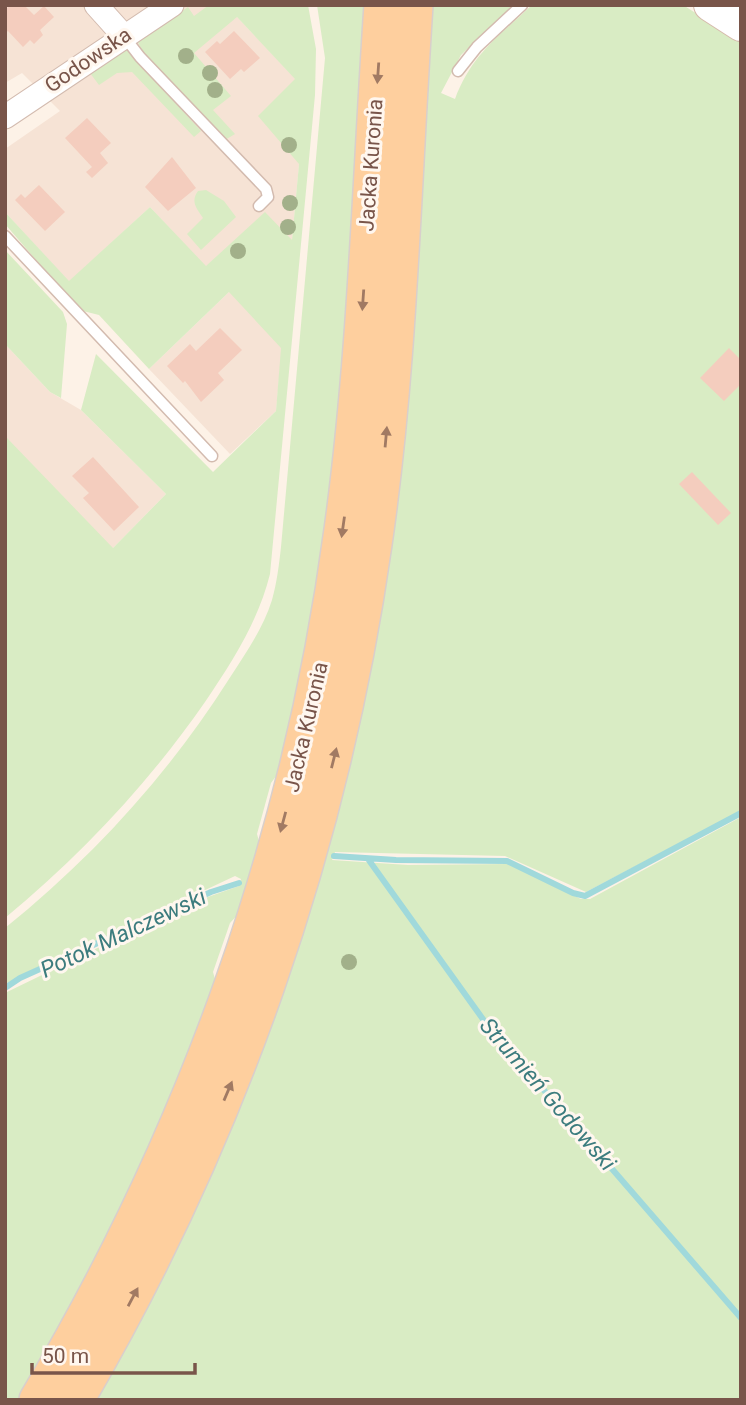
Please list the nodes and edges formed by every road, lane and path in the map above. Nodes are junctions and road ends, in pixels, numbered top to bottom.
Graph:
1 (96, 5) edge
2 (172, 5) edge
3 (382, 5) edge
4 (415, 5) edge
5 (523, 5) edge
6 (710, 5) edge
7 (740, 24) edge
8 (123, 35) junction
9 (458, 71) dead end
10 (5, 117) edge
11 (259, 206) dead end
12 (5, 236) edge
13 (212, 456) dead end
14 (37, 1400) edge
15 (76, 1400) edge

1 - 8 street
2 - 8 street, Godowska
3 -> 14 main road, Jacka Kuronia
15 -> 4 main road, Jacka Kuronia
5 - 9 lane
6 - 7 street
8 - 10 street, Godowska
8 - 11 lane
12 - 13 lane

